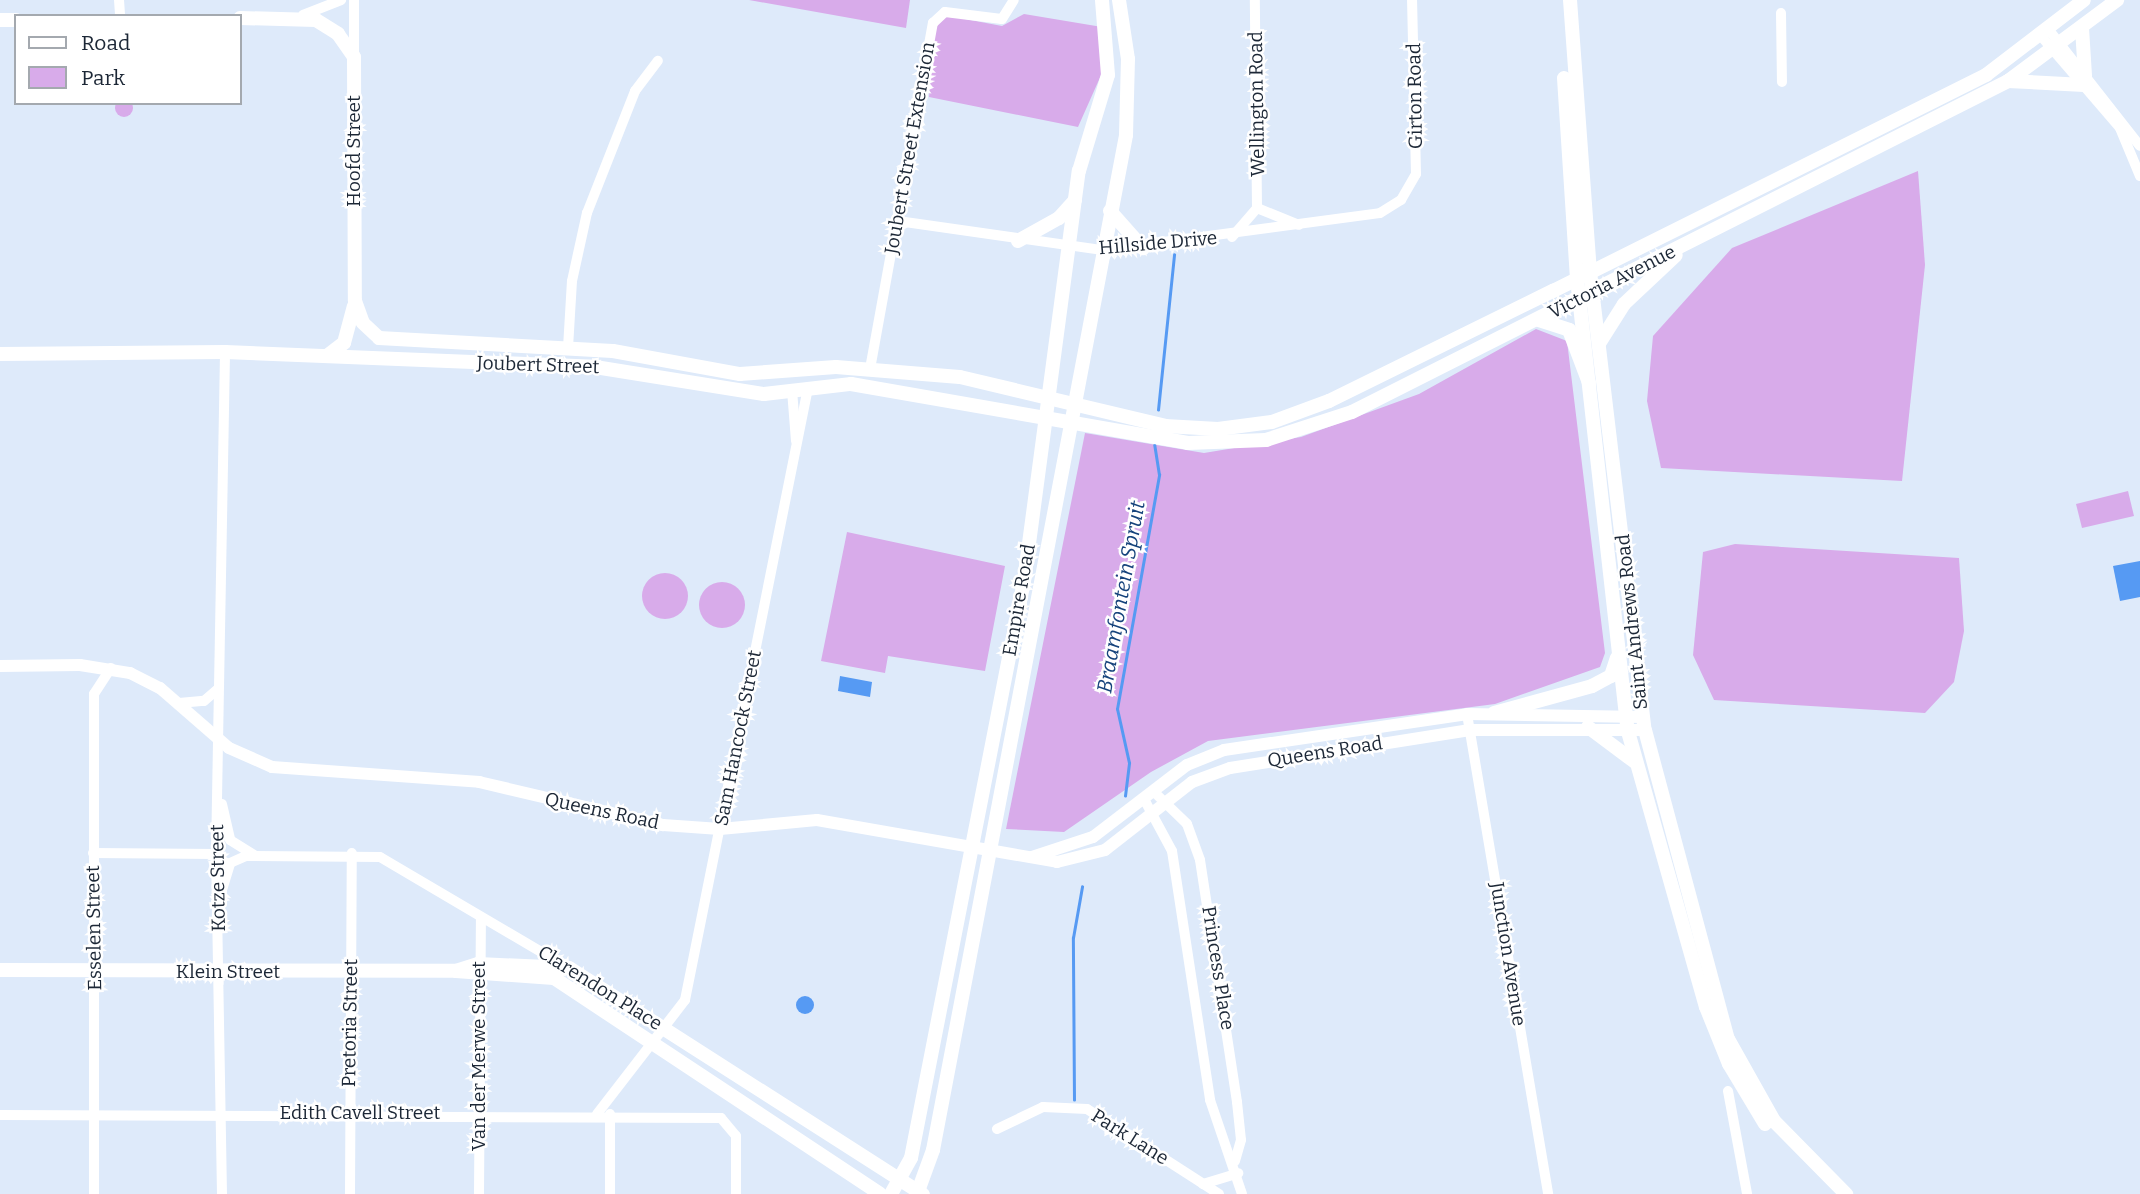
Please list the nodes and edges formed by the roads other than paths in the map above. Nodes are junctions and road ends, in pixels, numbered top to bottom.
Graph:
1 (341, 0) edge
2 (354, 0) edge
3 (1014, 0) edge
4 (1102, 0) edge
5 (1119, 0) edge
6 (1255, 0) edge
7 (1412, 0) edge
8 (1562, 0) edge
9 (1570, 0) edge
10 (2084, 0) edge
11 (2117, 0) edge
12 (1781, 13) dead end
13 (296, 16) junction
14 (242, 18) edge
15 (2082, 27) junction
16 (2045, 33) junction
17 (2057, 48) junction
18 (354, 57) junction
19 (658, 61) dead end
20 (2085, 80) junction
21 (1782, 82) dead end
22 (2008, 82) junction
23 (2106, 103) junction
24 (2140, 146) edge
25 (2140, 176) edge
26 (1410, 190) joint
27 (1075, 200) junction
28 (1257, 208) junction
29 (1110, 211) junction
30 (898, 221) junction
31 (1312, 226) junction
32 (1232, 237) junction
33 (1018, 241) junction
34 (1690, 242) junction
35 (1069, 247) junction
36 (1143, 248) junction
37 (1103, 250) junction
38 (1584, 276) junction
39 (1594, 292) junction
40 (1580, 299) junction
41 (355, 301) junction
42 (1538, 320) junction
43 (1600, 342) junction
44 (568, 348) junction
45 (225, 352) junction
46 (0, 354) edge
47 (328, 355) junction
48 (870, 369) junction
49 (1589, 383) junction
50 (808, 388) junction
51 (792, 390) junction
52 (1048, 394) junction
53 (1073, 401) junction
54 (1045, 418) junction
55 (1069, 422) junction
56 (796, 442) junction
57 (1618, 654) junction
58 (0, 666) edge
59 (111, 668) junction
60 (218, 689) junction
61 (179, 703) junction
62 (1494, 713) junction
63 (1467, 714) junction
64 (1626, 722) junction
65 (1644, 723) junction
66 (1588, 727) junction
67 (1470, 730) junction
68 (219, 740) junction
69 (1636, 762) junction
70 (218, 779) junction
71 (1149, 794) junction
72 (1160, 807) junction
73 (720, 829) junction
74 (969, 847) junction
75 (989, 851) junction
76 (93, 853) junction
77 (352, 853) junction
78 (216, 854) junction
79 (254, 855) junction
80 (1032, 857) junction
81 (219, 908) junction
82 (481, 917) junction
83 (569, 968) junction
84 (0, 970) edge
85 (95, 970) junction
86 (478, 970) junction
87 (220, 972) junction
88 (350, 972) junction
89 (666, 1030) junction
90 (654, 1044) junction
91 (1728, 1091) dead end
92 (222, 1113) junction
93 (349, 1113) junction
94 (478, 1113) junction
95 (94, 1114) junction
96 (597, 1114) junction
97 (610, 1114) junction
98 (0, 1115) edge
99 (997, 1129) dead end
100 (1235, 1161) junction
101 (1238, 1173) junction
102 (901, 1178) junction
103 (1203, 1184) junction
104 (920, 1193) edge
105 (94, 1194) edge
106 (222, 1194) edge
107 (350, 1194) edge
108 (479, 1194) edge
109 (610, 1194) edge
110 (736, 1194) edge
111 (880, 1194) edge
112 (891, 1194) edge
113 (1219, 1194) edge
114 (1242, 1194) edge
115 (1548, 1194) edge
116 (1746, 1194) edge
117 (1830, 1194) edge
118 (1846, 1194) edge

1 - 13 street
2 - 18 street, Hoofd Street
3 - 30 street, Joubert Street Extension
4 - 27 main road, Empire Road
5 - 29 main road, Empire Road
6 - 28 street, Wellington Road
7 - 26 street, Girton Road
8 - 38 main road, Saint Andrews Road
9 - 38 main road, Saint Andrews Road
10 - 16 main road, Victoria Avenue
11 - 15 main road, Victoria Avenue
12 - 21 street
13 - 14 main road
13 - 18 main road
15 - 17 main road, Victoria Avenue
15 - 20 main road
16 - 17 street
16 - 38 main road, Victoria Avenue
17 - 20 street
17 - 22 main road, Victoria Avenue
18 - 41 main road, Hoofd Street
19 - 44 street
20 - 22 main road
20 - 23 street
22 - 34 main road, Victoria Avenue
23 - 24 street
23 - 25 street
26 - 31 street, Hillside Drive
27 - 33 main road
27 - 35 main road, Empire Road
28 - 31 street
28 - 32 street
29 - 36 main road
29 - 37 main road, Empire Road
30 - 33 street, Hillside Drive
30 - 48 street, Joubert Street Extension
31 - 32 street, Hillside Drive
32 - 36 street, Hillside Drive
33 - 35 street, Hillside Drive
34 - 39 main road, Victoria Avenue
34 - 43 main road
35 - 37 street, Hillside Drive
35 - 52 main road, Empire Road
36 - 37 street, Hillside Drive
37 - 53 main road, Empire Road
38 - 39 main road, Saint Andrews Road
38 - 40 main road, Saint Andrews Road
38 - 53 main road, Victoria Avenue
39 - 40 main road, Victoria Avenue
39 - 43 main road, Saint Andrews Road
40 - 42 main road, Victoria Avenue
40 - 49 main road, Saint Andrews Road
41 - 44 main road, Joubert Street
41 - 47 main road, Hoofd Street
42 - 49 main road
42 - 55 main road, Victoria Avenue
43 - 65 main road, Saint Andrews Road
44 - 48 main road, Joubert Street
45 - 46 main road, Joubert Street
45 - 47 main road, Joubert Street
45 - 60 street, Kotze Street
47 - 51 main road, Joubert Street
48 - 52 main road, Joubert Street
49 - 57 main road, Saint Andrews Road
50 - 51 main road, Joubert Street
50 - 54 main road, Joubert Street
50 - 56 street, Sam Hancock Street
51 - 56 street, Sam Hancock Street
52 - 53 main road, Joubert Street
52 - 54 main road, Empire Road
53 - 55 main road, Empire Road
54 - 55 main road, Joubert Street
54 - 74 main road, Empire Road
55 - 75 main road, Empire Road
56 - 73 street, Sam Hancock Street
57 - 62 main road
57 - 64 main road, Saint Andrews Road
58 - 59 street, Queens Road
59 - 61 street, Queens Road
59 - 76 street, Esselen Street
60 - 61 street
60 - 68 street, Kotze Street
61 - 68 street, Queens Road
62 - 63 street, Queens Road
62 - 64 street, Queens Road
63 - 67 street, Junction Avenue
63 - 71 street, Queens Road
64 - 65 street, Queens Road
64 - 66 street, Queens Road
64 - 69 main road, Saint Andrews Road
65 - 118 main road, Saint Andrews Road
66 - 67 street, Queens Road
66 - 69 main road
67 - 72 street, Queens Road
67 - 115 street, Junction Avenue
68 - 70 street, Kotze Street
68 - 73 street, Queens Road
69 - 117 main road, Saint Andrews Road
70 - 78 street, Kotze Street
70 - 79 street
71 - 72 street, Princess Place
71 - 80 street, Queens Road
72 - 80 street, Queens Road
72 - 100 street, Princess Place
72 - 100 street, Princess Place
73 - 74 street, Queens Road
73 - 89 street, Sam Hancock Street
74 - 75 street, Queens Road
74 - 102 main road, Empire Road
75 - 80 street, Queens Road
75 - 104 main road, Empire Road
76 - 78 street
76 - 85 street, Esselen Street
77 - 79 street, Clarendon Place
77 - 82 street, Clarendon Place
77 - 88 street, Pretoria Street
78 - 81 street, Kotze Street
79 - 81 street
81 - 87 street, Kotze Street
82 - 83 street, Clarendon Place
82 - 86 street, Van der Merwe Street
83 - 86 main road, Klein Street
83 - 89 main road, Clarendon Place
84 - 85 main road, Klein Street
85 - 87 main road, Klein Street
85 - 95 street, Esselen Street
86 - 88 main road, Klein Street
86 - 90 main road, Clarendon Place
86 - 94 street, Van der Merwe Street
87 - 88 main road, Klein Street
87 - 92 street, Kotze Street
88 - 93 street, Pretoria Street
89 - 90 street, Sam Hancock Street
89 - 102 main road, Clarendon Place
90 - 96 street, Sam Hancock Street
90 - 111 main road, Clarendon Place
91 - 116 street
92 - 93 street, Edith Cavell Street
92 - 95 street, Edith Cavell Street
92 - 106 street, Kotze Street
93 - 94 street, Edith Cavell Street
93 - 107 street, Pretoria Street
94 - 96 street, Edith Cavell Street
94 - 108 street, Van der Merwe Street
95 - 98 street, Edith Cavell Street
95 - 105 street, Esselen Street
96 - 97 street, Edith Cavell Street
97 - 109 street
97 - 110 street, Edith Cavell Street
99 - 103 street, Park Lane
100 - 101 street, Princess Place
101 - 103 street
101 - 114 street, Princess Place
102 - 104 main road, Clarendon Place
102 - 112 main road, Empire Road
103 - 113 street, Park Lane

